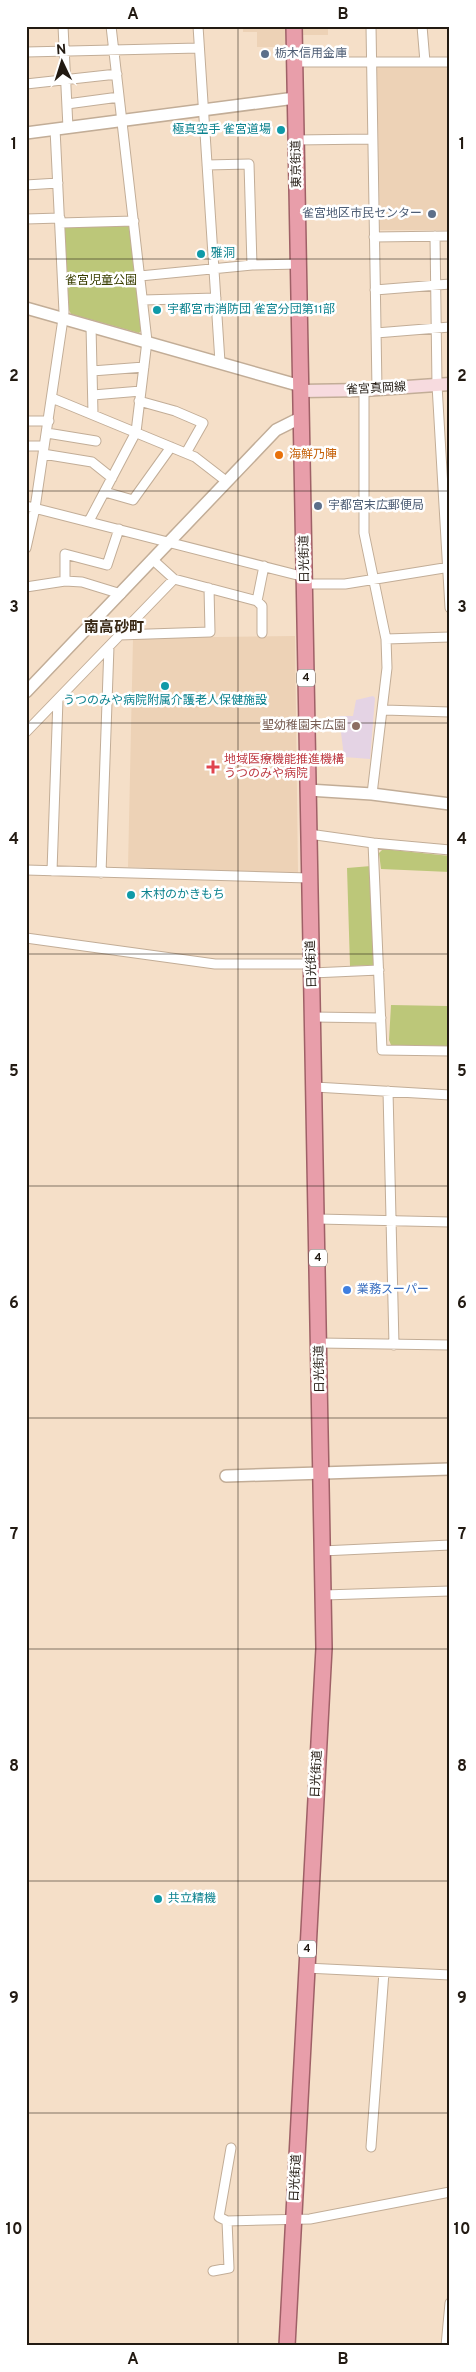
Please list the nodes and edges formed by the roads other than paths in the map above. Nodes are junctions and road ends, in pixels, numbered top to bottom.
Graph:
1 (63, 26) edge
2 (111, 26) edge
3 (198, 26) edge
4 (294, 26) edge
5 (371, 26) edge
6 (422, 26) edge
7 (199, 48) junction
8 (114, 50) junction
9 (64, 51) junction
10 (26, 52) edge
11 (294, 62) junction
12 (370, 62) junction
13 (425, 62) junction
14 (450, 62) edge
15 (116, 74) junction
16 (65, 80) junction
17 (26, 84) edge
18 (119, 97) junction
19 (295, 98) junction
20 (67, 104) junction
21 (204, 109) junction
22 (122, 121) junction
23 (68, 128) junction
24 (55, 130) junction
25 (26, 133) edge
26 (296, 140) junction
27 (371, 140) junction
28 (207, 165) junction
29 (58, 183) junction
30 (26, 185) edge
31 (26, 219) edge
32 (60, 220) junction
33 (134, 221) junction
34 (435, 236) junction
35 (450, 236) edge
36 (374, 237) junction
37 (299, 264) junction
38 (252, 265) junction
39 (214, 268) junction
40 (140, 276) junction
41 (450, 284) edge
42 (436, 285) junction
43 (375, 290) junction
44 (216, 298) junction
45 (143, 300) junction
46 (26, 308) edge
47 (64, 318) junction
48 (91, 326) junction
49 (450, 327) edge
50 (436, 328) junction
51 (376, 333) junction
52 (147, 341) junction
53 (220, 362) junction
54 (144, 367) junction
55 (92, 371) junction
56 (443, 384) edge
57 (302, 389) junction
58 (371, 390) junction
59 (92, 395) junction
60 (140, 396) junction
61 (52, 398) junction
62 (93, 414) junction
63 (302, 417) junction
64 (26, 421) edge
65 (49, 421) junction
66 (136, 432) junction
67 (47, 433) junction
68 (440, 434) junction
69 (450, 434) edge
70 (96, 441) dead end
71 (26, 446) edge
72 (171, 447) junction
73 (44, 450) junction
74 (186, 453) junction
75 (112, 478) junction
76 (226, 481) junction
77 (105, 492) junction
78 (31, 507) edge
79 (89, 521) junction
80 (119, 529) junction
81 (169, 542) junction
82 (26, 548) edge
83 (152, 559) junction
84 (264, 566) junction
85 (449, 568) edge
86 (174, 579) junction
87 (65, 580) junction
88 (373, 580) junction
89 (305, 581) junction
90 (26, 587) edge
91 (209, 588) junction
92 (121, 594) junction
93 (257, 601) junction
94 (450, 608) edge
95 (262, 633) dead end
96 (120, 635) junction
97 (450, 638) edge
98 (386, 639) junction
99 (108, 646) junction
100 (26, 692) edge
101 (58, 699) junction
102 (384, 710) junction
103 (450, 712) edge
104 (26, 732) edge
105 (308, 790) junction
106 (372, 794) junction
107 (450, 804) edge
108 (309, 834) junction
109 (373, 843) junction
110 (450, 850) edge
111 (26, 870) edge
112 (52, 871) junction
113 (101, 873) junction
114 (309, 878) junction
115 (26, 938) edge
116 (312, 968) junction
117 (379, 970) junction
118 (314, 1017) junction
119 (381, 1018) junction
120 (450, 1051) edge
121 (315, 1087) junction
122 (388, 1091) junction
123 (450, 1095) edge
124 (318, 1219) junction
125 (391, 1220) junction
126 (450, 1222) edge
127 (320, 1343) junction
128 (394, 1345) junction
129 (450, 1345) edge
130 (450, 1469) edge
131 (321, 1473) junction
132 (226, 1476) dead end
133 (450, 1545) edge
134 (322, 1552) junction
135 (450, 1591) edge
136 (324, 1595) junction
137 (306, 1968) junction
138 (384, 1972) junction
139 (450, 1976) edge
140 (371, 2147) dead end
141 (231, 2148) dead end
142 (450, 2192) edge
143 (294, 2219) junction
144 (227, 2221) junction
145 (213, 2271) dead end
146 (450, 2303) edge
147 (287, 2346) edge
148 (446, 2346) edge

1 - 9 street
2 - 8 street
3 - 7 street
4 - 11 highway, 東京街道 / 4
5 - 12 street
6 - 13 street
7 - 8 street
7 - 21 street
8 - 9 street
8 - 15 street
9 - 10 street
9 - 16 street
11 - 12 street
11 - 19 highway, 東京街道 / 4
12 - 13 street
12 - 27 street
13 - 14 street
15 - 16 street
15 - 18 street
16 - 17 street
16 - 20 street
18 - 20 street
18 - 22 street
19 - 21 street
19 - 26 highway, 東京街道 / 4
20 - 23 street
21 - 22 street
21 - 28 street
22 - 23 street
22 - 33 street
23 - 24 street
24 - 25 street
24 - 29 street
26 - 27 street
26 - 37 highway, 東京街道 / 4
27 - 36 street
28 - 38 street
28 - 39 street
29 - 30 street
29 - 32 street
31 - 32 street
32 - 33 street
32 - 47 street
33 - 40 street
34 - 35 street
34 - 36 street
34 - 42 street
36 - 43 street
37 - 38 street
37 - 57 highway, 東京街道 / 4
38 - 39 street
39 - 40 street
39 - 44 street
40 - 45 street
41 - 42 street
42 - 43 street
42 - 50 street
43 - 51 street
44 - 45 street
44 - 53 street
45 - 52 street
46 - 47 street
47 - 48 street
47 - 61 street
48 - 52 street
48 - 55 street
49 - 50 street
50 - 51 street
50 - 56 street
51 - 58 street
52 - 53 street
52 - 54 street
53 - 57 street
54 - 55 street
54 - 60 street
55 - 59 street
56 - 58 main road, 雀宮真岡線
56 - 68 street
57 - 58 main road, 雀宮真岡線
57 - 63 highway, 日光街道 / 4
58 - 88 street
59 - 60 street
59 - 62 street
60 - 66 street
60 - 74 street
61 - 62 street
61 - 65 street
62 - 66 street
63 - 76 street
63 - 89 highway, 日光街道 / 4
64 - 65 street
65 - 67 street
66 - 72 street
66 - 75 street
67 - 70 street
67 - 73 street
68 - 69 street
68 - 85 street
71 - 73 street
72 - 74 street
72 - 77 street
73 - 75 street
73 - 78 street
74 - 76 street
75 - 77 street
76 - 81 street
77 - 79 street
78 - 79 street
78 - 82 street
79 - 80 street
80 - 81 street
80 - 87 street
81 - 83 street
81 - 84 street
83 - 86 street
83 - 92 street
84 - 89 street
84 - 93 street
85 - 88 street
85 - 94 street
86 - 91 street
86 - 96 street
87 - 90 street
87 - 92 street
88 - 89 street
88 - 98 street
89 - 105 highway, 日光街道 / 4
91 - 93 street
91 - 96 street
92 - 100 street
93 - 95 street
96 - 99 street
97 - 98 street
98 - 102 street
99 - 101 street
99 - 113 street
101 - 104 street
101 - 112 street
102 - 103 street
102 - 106 street
105 - 106 street
105 - 108 highway, 日光街道 / 4
106 - 107 street
108 - 109 street
108 - 114 highway, 日光街道 / 4
109 - 110 street
109 - 117 street
111 - 112 street
112 - 113 street
113 - 114 street
114 - 116 highway, 日光街道 / 4
115 - 116 street
116 - 117 street
116 - 118 highway, 日光街道 / 4
117 - 119 street
118 - 119 street
118 - 121 highway, 日光街道 / 4
119 - 120 street
121 - 122 street
121 - 124 highway, 日光街道 / 4
122 - 123 street
122 - 125 street
124 - 125 street
124 - 127 highway, 日光街道 / 4
125 - 126 street
125 - 128 street
127 - 128 street
127 - 131 highway, 日光街道 / 4
128 - 129 street
130 - 131 street
131 - 132 street
131 - 134 highway, 日光街道 / 4
133 - 134 street
134 - 136 highway, 日光街道 / 4
135 - 136 street
136 - 137 highway, 日光街道 / 4
137 - 138 street
137 - 143 highway, 日光街道 / 4
138 - 139 street
138 - 140 street
141 - 144 street
142 - 143 street
143 - 144 street
143 - 147 highway, 日光街道 / 4
144 - 145 street
146 - 148 street

